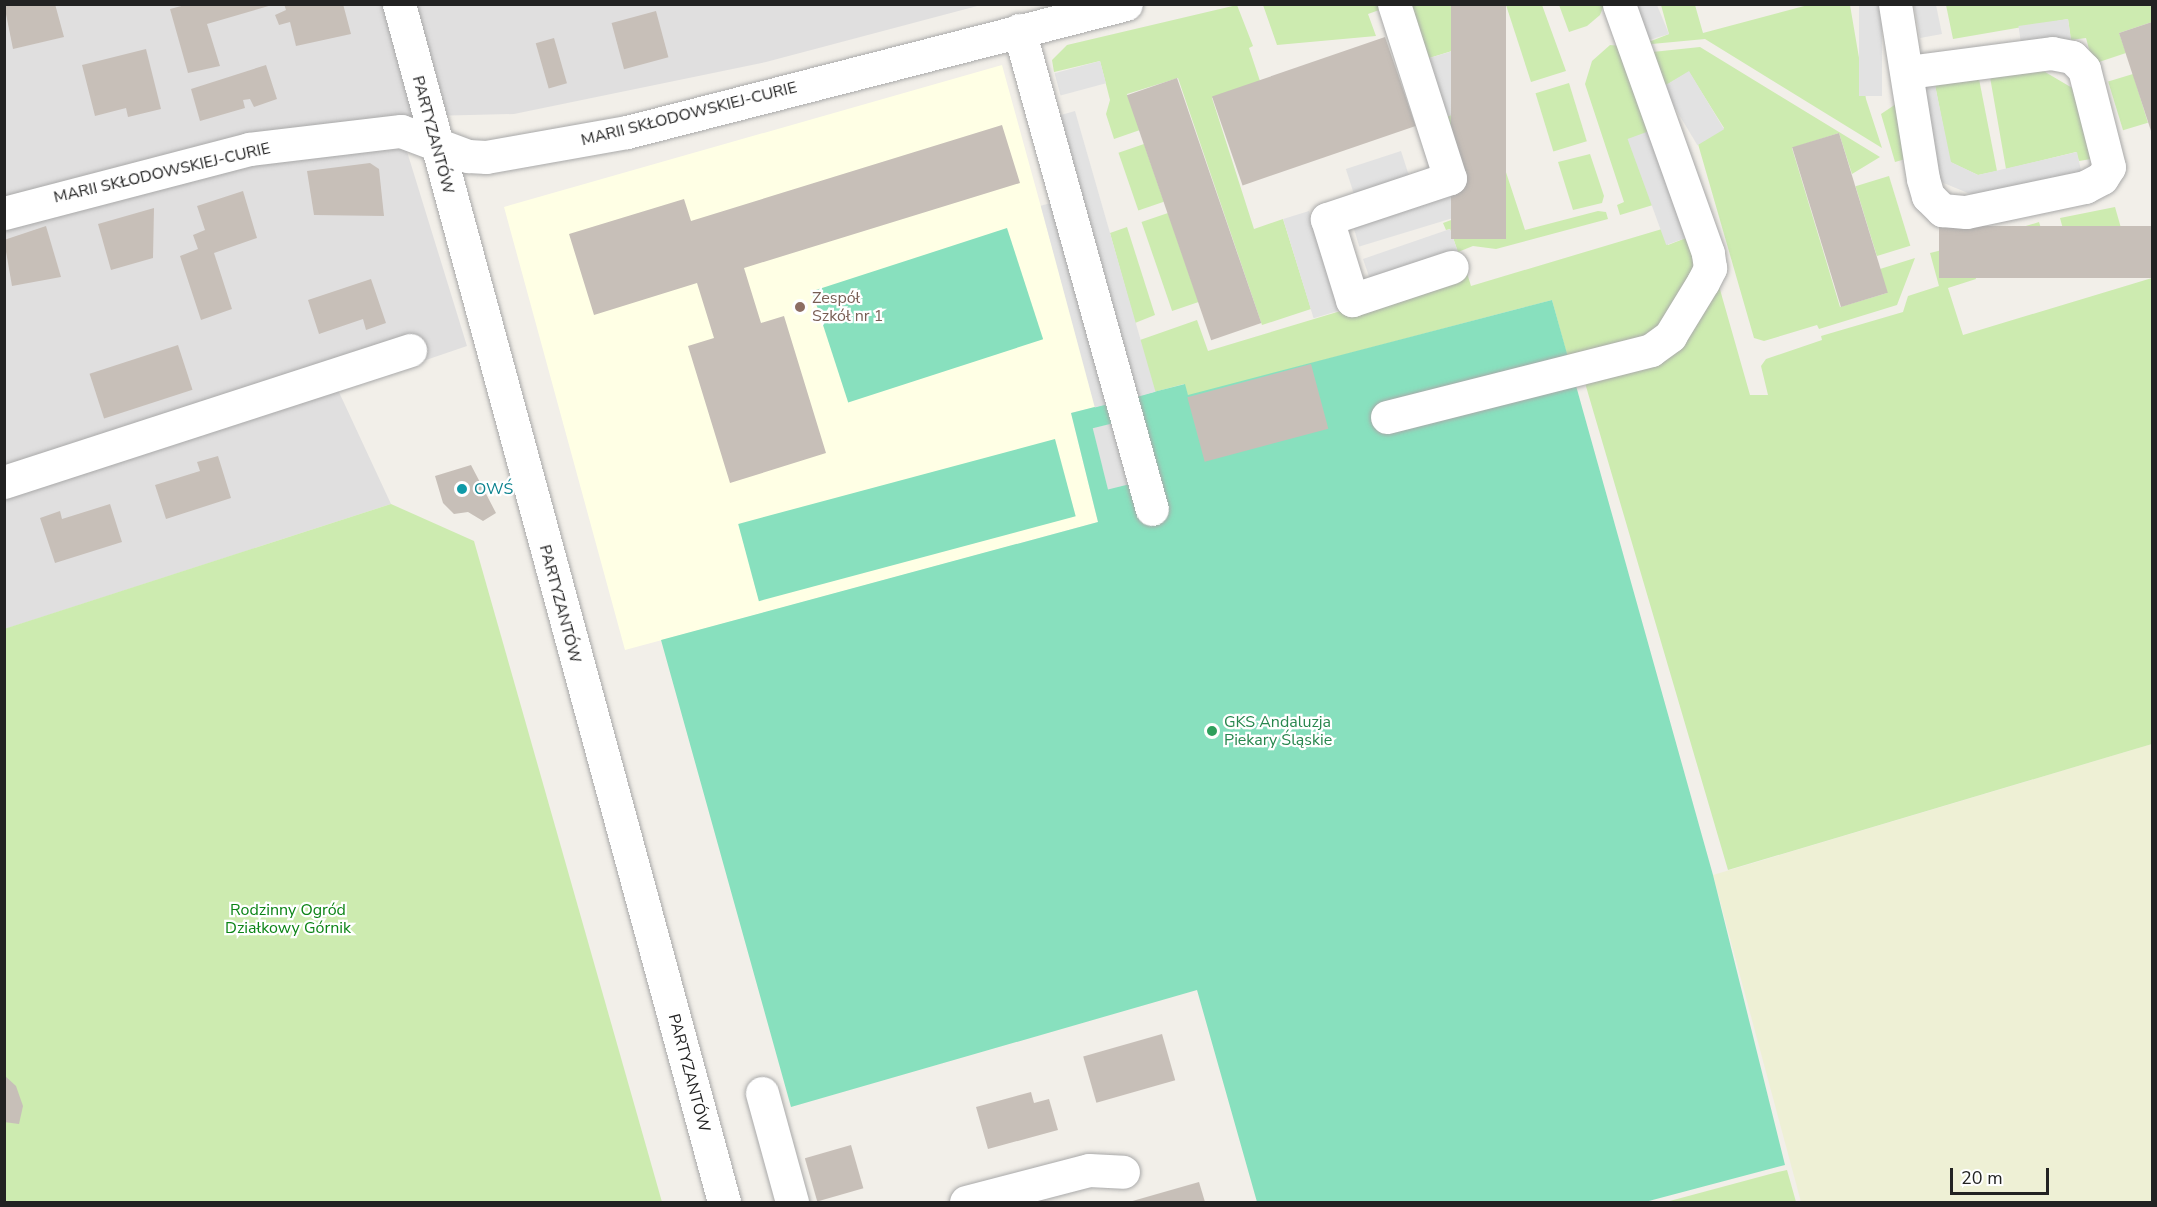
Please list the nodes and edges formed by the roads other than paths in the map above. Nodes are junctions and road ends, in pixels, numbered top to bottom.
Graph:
1 (399, 4) edge
2 (1126, 4) edge
3 (1394, 4) edge
4 (1618, 4) edge
5 (1895, 4) edge
6 (1019, 30) junction
7 (1907, 72) junction
8 (435, 141) junction
9 (4, 213) edge
10 (1452, 267) dead end
11 (410, 350) dead end
12 (1387, 417) dead end
13 (4, 482) edge
14 (1152, 509) dead end
15 (762, 1093) dead end
16 (1123, 1172) dead end
17 (724, 1203) edge
18 (792, 1203) edge
19 (966, 1203) edge

1 - 8 street, PARTYZANTÓW
2 - 6 street, MARII SKŁODOWSKIEJ-CURIE
3 - 10 street
4 - 12 street
5 - 7 street
6 - 8 street, MARII SKŁODOWSKIEJ-CURIE
6 - 14 street
7 - 7 street
8 - 9 street, MARII SKŁODOWSKIEJ-CURIE
8 - 17 street, PARTYZANTÓW
11 - 13 street
15 - 18 street
16 - 19 street

